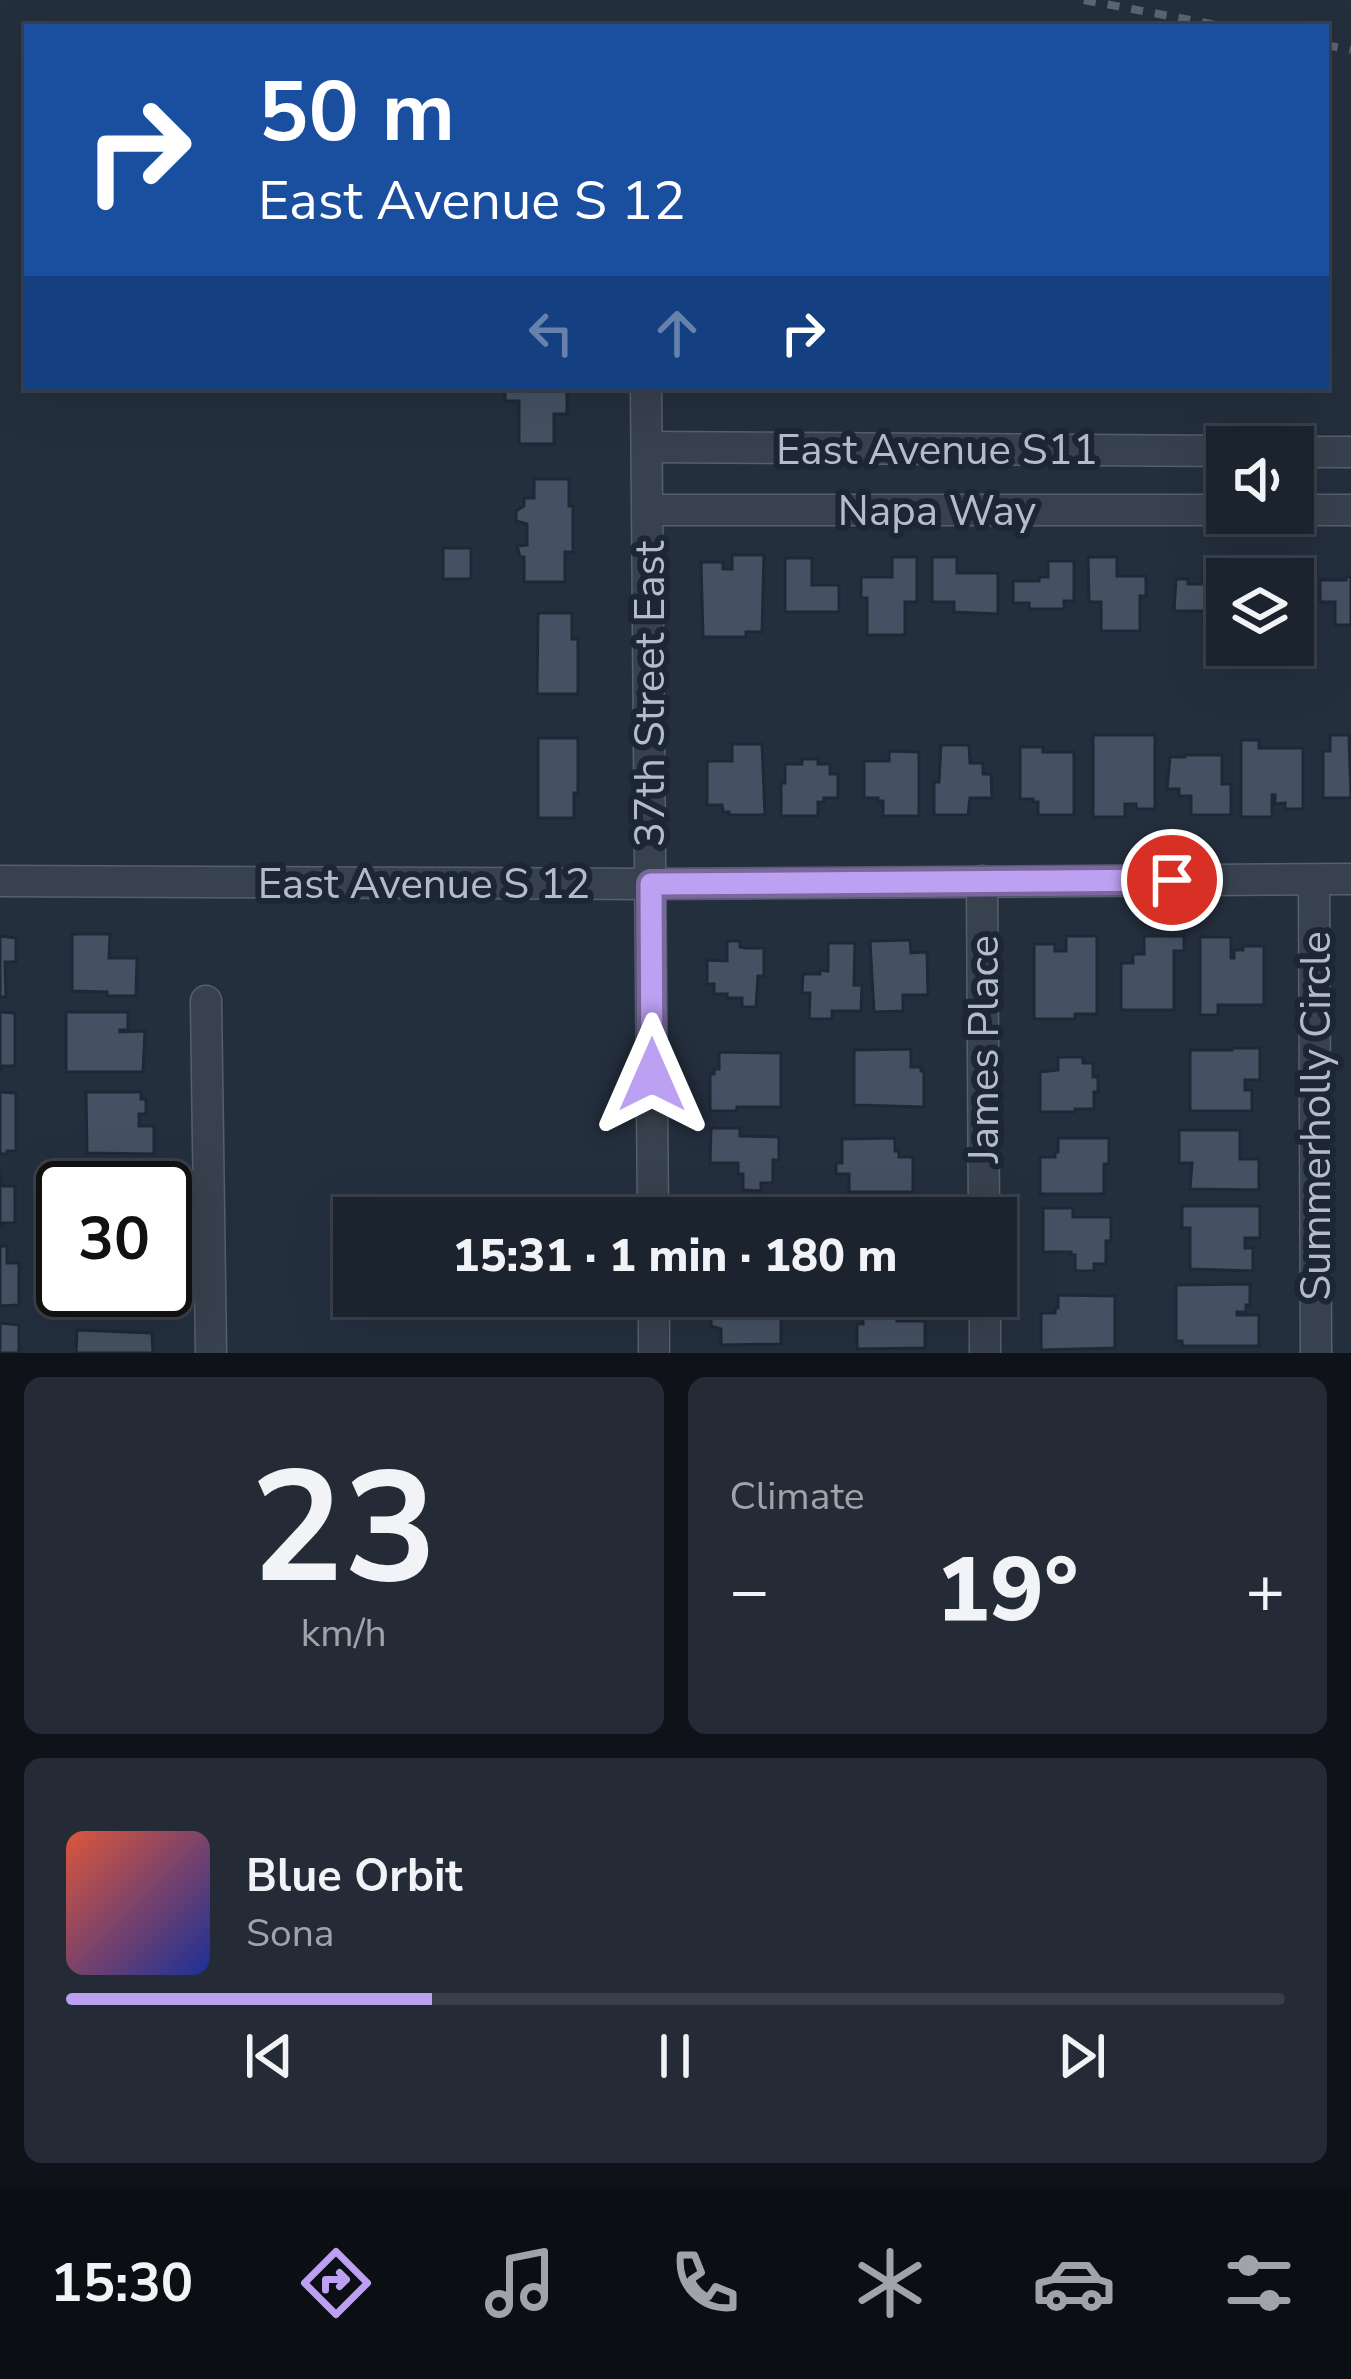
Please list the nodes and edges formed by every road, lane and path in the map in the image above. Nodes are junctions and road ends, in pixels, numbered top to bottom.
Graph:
1 (646, 390) edge
2 (647, 447) junction
3 (1206, 451) edge
4 (1314, 452) edge
5 (1351, 452) edge
6 (648, 510) junction
7 (1206, 510) edge
8 (1314, 510) edge
9 (1351, 510) edge
10 (1351, 879) edge
11 (0, 880) edge
12 (1314, 880) junction
13 (982, 881) junction
14 (651, 884) junction
15 (206, 1001) dead end
16 (653, 1197) edge
17 (984, 1197) edge
18 (654, 1317) edge
19 (985, 1317) edge
20 (211, 1353) edge
21 (655, 1353) edge
22 (986, 1353) edge
23 (1316, 1353) edge

1 - 2 street, 37th Street East
2 - 3 street, East Avenue S11
2 - 6 street, 37th Street East
4 - 5 street
6 - 7 street, Napa Way
6 - 14 street, 37th Street East
8 - 9 street
10 - 12 street, East Avenue S 12
11 - 14 street, East Avenue S 12
12 - 13 street, East Avenue S 12
12 - 23 street, Summerholly Circle
13 - 14 street, East Avenue S 12
13 - 17 street, James Place
14 - 16 street, 37th Street East
15 - 20 street
18 - 21 street
19 - 22 street

